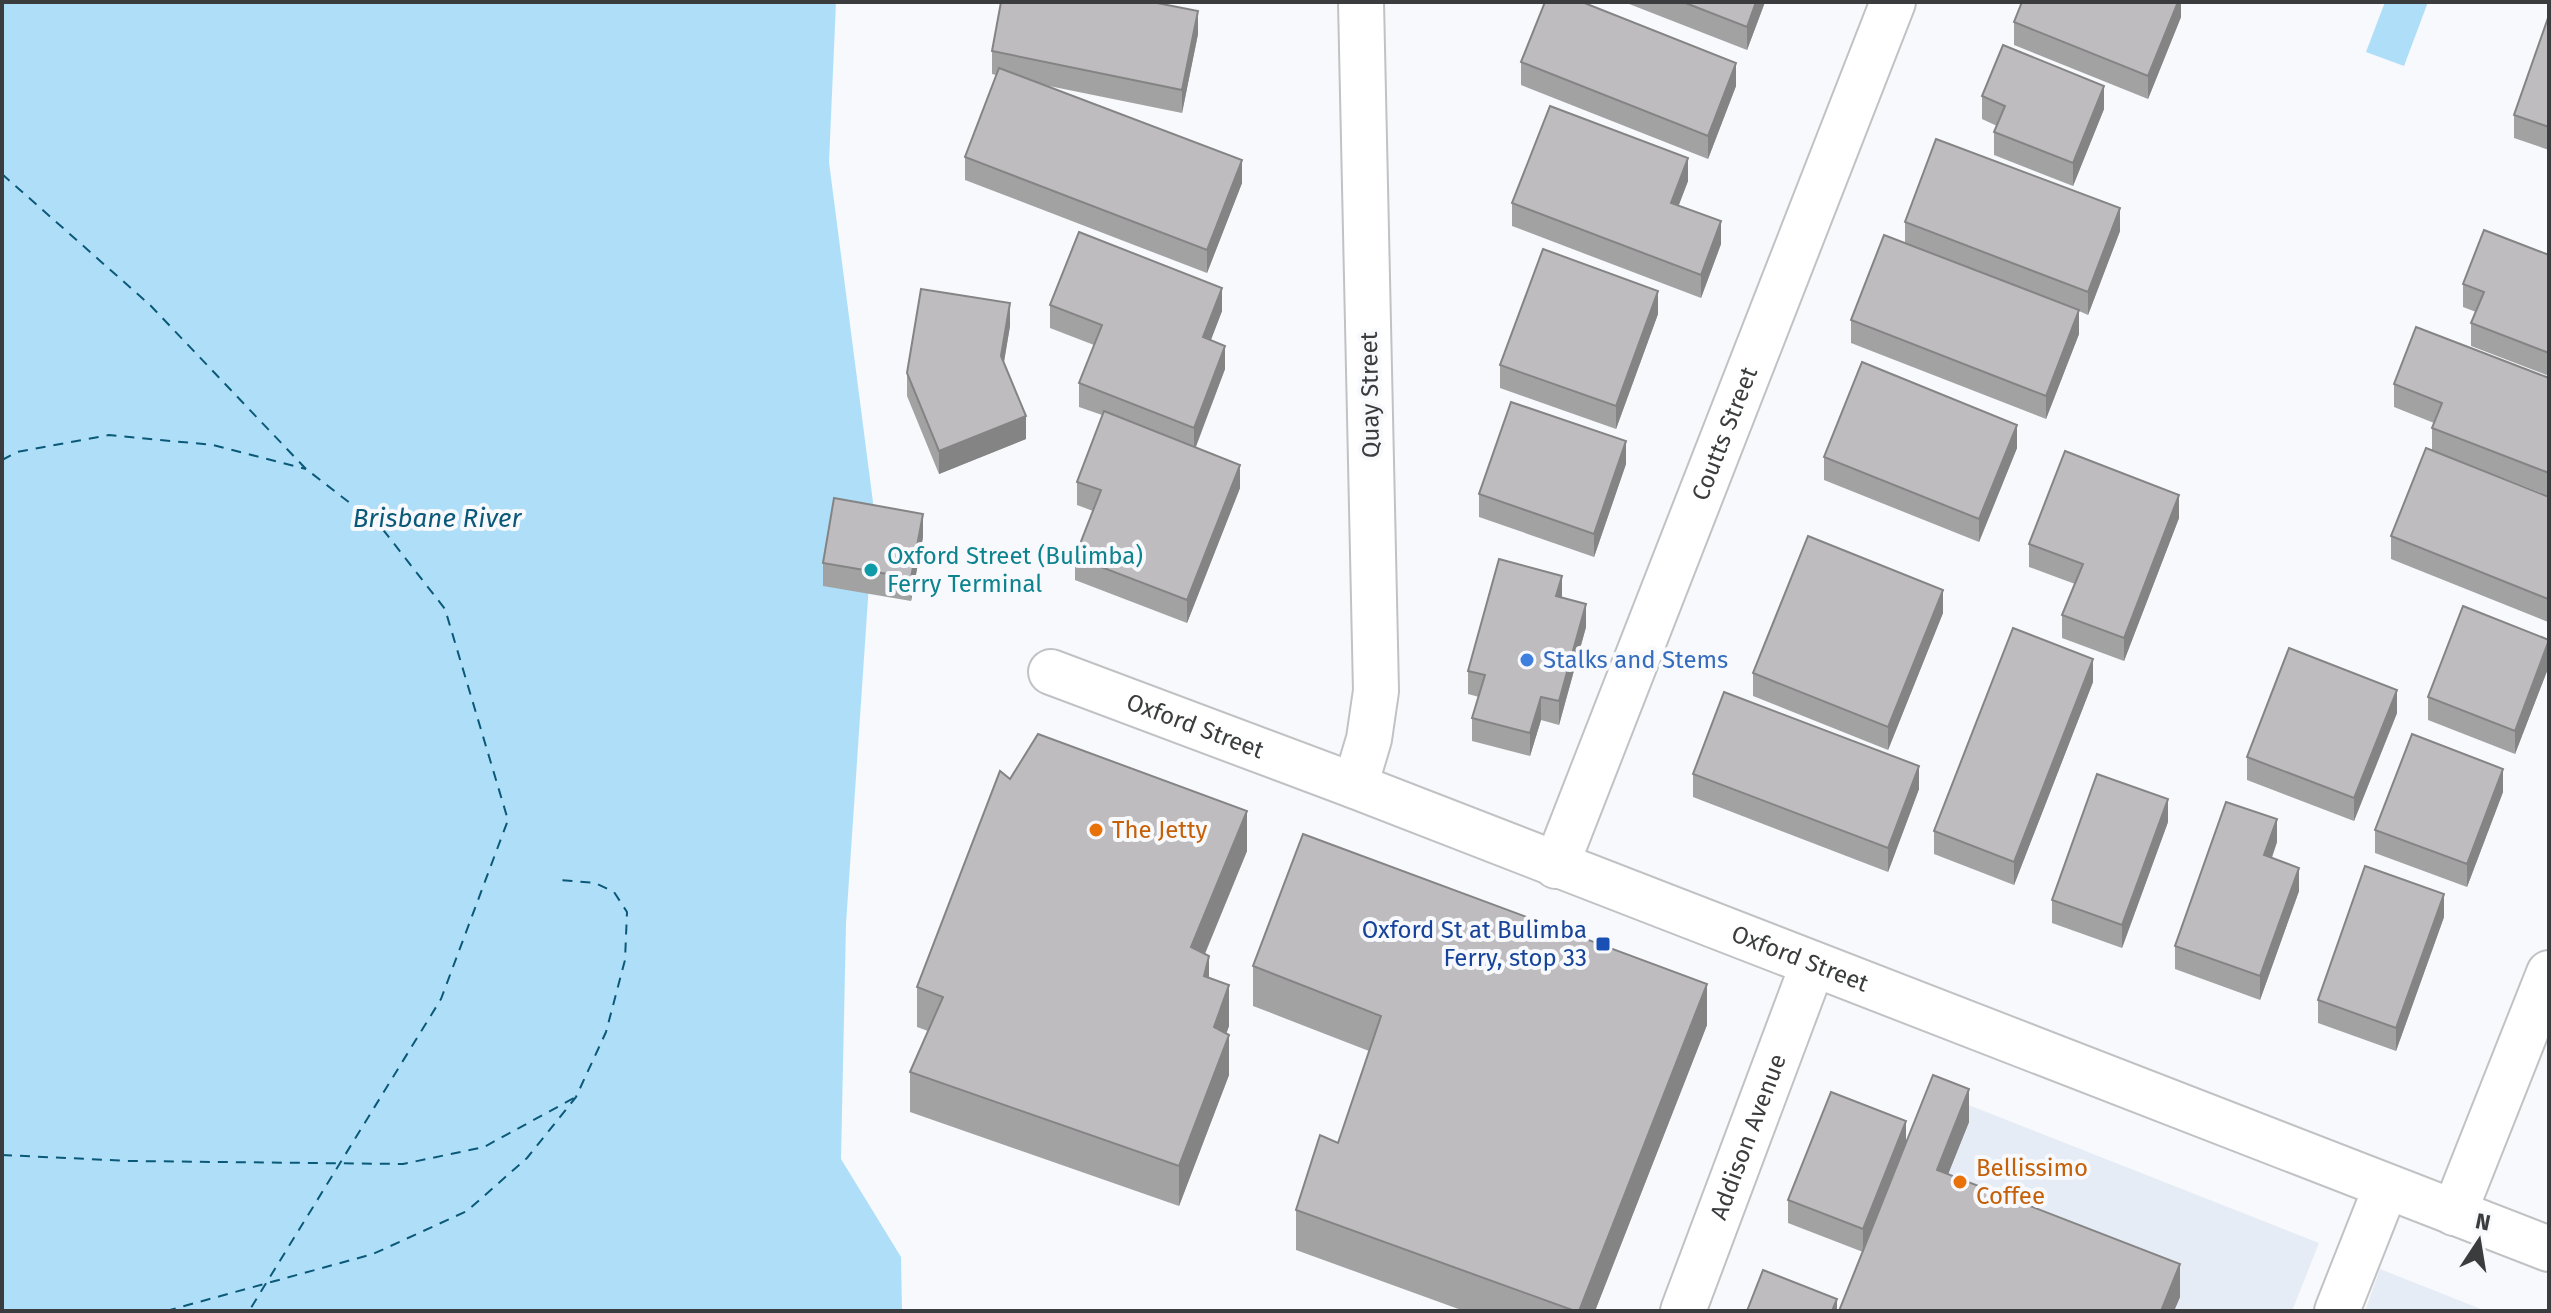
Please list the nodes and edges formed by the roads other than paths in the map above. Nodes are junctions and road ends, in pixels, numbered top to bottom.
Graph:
1 (1361, 2) edge
2 (1893, 2) edge
3 (1051, 672) dead end
4 (1355, 786) junction
5 (1556, 866) junction
6 (1813, 964) junction
7 (2549, 973) edge
8 (2386, 1187) junction
9 (2454, 1213) junction
10 (2549, 1249) edge
11 (1683, 1311) edge
12 (2337, 1311) edge

1 - 4 street, Quay Street
2 - 5 street, Coutts Street
3 - 4 street, Oxford Street
4 - 5 street, Oxford Street
5 - 6 street, Oxford Street
6 - 8 street, Oxford Street
6 - 11 street, Addison Avenue
7 - 9 street
8 - 9 street, Oxford Street
8 - 12 street
9 - 10 street, Oxford Street

